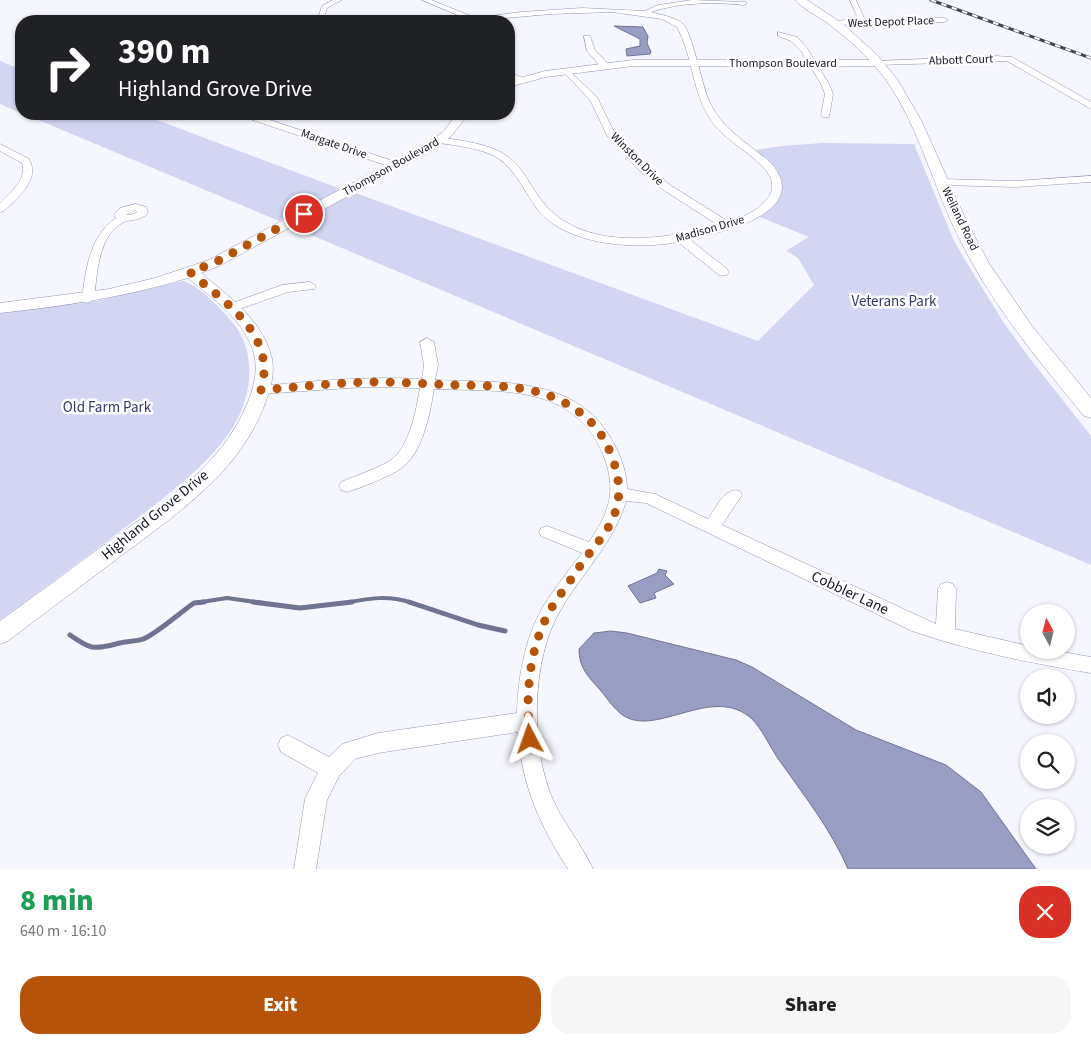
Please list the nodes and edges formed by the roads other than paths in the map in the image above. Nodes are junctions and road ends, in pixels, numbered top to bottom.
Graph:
1 (339, 0) edge
2 (425, 0) edge
3 (800, 0) edge
4 (810, 0) edge
5 (853, 0) edge
6 (744, 3) dead end
7 (648, 11) junction
8 (322, 15) edge
9 (462, 15) edge
10 (506, 15) edge
11 (944, 20) dead end
12 (859, 22) junction
13 (838, 24) junction
14 (780, 34) dead end
15 (587, 38) dead end
16 (693, 62) junction
17 (812, 63) junction
18 (878, 63) junction
19 (605, 66) junction
20 (567, 71) junction
21 (515, 77) edge
22 (520, 80) junction
23 (515, 82) edge
24 (1091, 106) edge
25 (826, 115) dead end
26 (263, 120) edge
27 (458, 120) edge
28 (439, 140) junction
29 (0, 147) edge
30 (395, 165) junction
31 (1091, 179) edge
32 (942, 182) junction
33 (2, 205) edge
34 (122, 218) dead end
35 (727, 226) junction
36 (682, 239) junction
37 (190, 272) junction
38 (723, 272) dead end
39 (310, 286) dead end
40 (88, 299) junction
41 (0, 308) edge
42 (231, 308) junction
43 (427, 342) dead end
44 (427, 384) junction
45 (261, 390) junction
46 (1091, 411) edge
47 (347, 486) dead end
48 (619, 494) junction
49 (734, 495) dead end
50 (712, 528) junction
51 (547, 532) dead end
52 (591, 550) junction
53 (948, 589) dead end
54 (0, 634) edge
55 (945, 635) junction
56 (1091, 665) edge
57 (528, 721) junction
58 (288, 745) dead end
59 (331, 769) junction
60 (305, 868) edge
61 (581, 869) edge

1 - 8 street
2 - 9 street
3 - 13 main road
4 - 13 main road
5 - 12 street
6 - 7 street
7 - 10 street, Madison Drive
7 - 16 street, Madison Drive
11 - 12 street, West Depot Place
12 - 13 street, West Depot Place
13 - 18 main road, Weiland Road
14 - 17 street
15 - 19 street
16 - 17 street, Thompson Boulevard
16 - 19 street, Thompson Boulevard
16 - 35 street, Madison Drive
17 - 18 street, Thompson Boulevard
17 - 25 street
18 - 24 street, Abbott Court
18 - 32 main road, Weiland Road
19 - 20 street, Thompson Boulevard
20 - 22 street, Thompson Boulevard
20 - 35 street, Winston Drive
21 - 22 street
22 - 23 street, Thompson Boulevard
26 - 30 street, Margate Drive
27 - 28 street, Thompson Boulevard
28 - 30 street, Thompson Boulevard
28 - 36 street, Madison Drive
29 - 33 street
30 - 37 street, Thompson Boulevard
31 - 32 street
32 - 46 main road, Weiland Road
34 - 40 street
35 - 36 street, Madison Drive
36 - 38 street
37 - 40 street, Thompson Boulevard
37 - 42 street, Highland Grove Drive
39 - 42 street
40 - 41 street, Thompson Boulevard
42 - 45 street, Highland Grove Drive
43 - 44 street
44 - 45 street
44 - 47 street
44 - 48 street
45 - 54 street, Highland Grove Drive
48 - 50 street, Cobbler Lane
48 - 52 street
49 - 50 street
50 - 55 street, Cobbler Lane
51 - 52 street
52 - 57 street
53 - 55 street
55 - 56 street, Cobbler Lane
57 - 59 street
57 - 61 street
58 - 59 street
59 - 60 street

